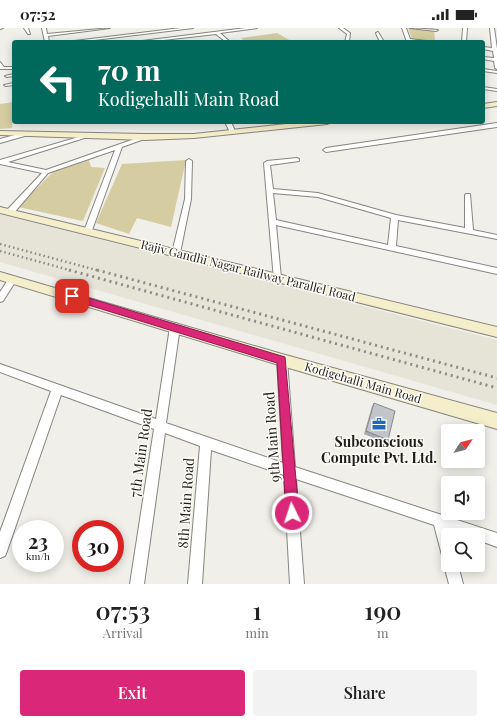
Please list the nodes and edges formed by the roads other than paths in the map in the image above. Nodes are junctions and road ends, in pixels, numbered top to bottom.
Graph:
1 (26, 28) edge
2 (44, 28) edge
3 (108, 28) edge
4 (122, 28) edge
5 (191, 28) edge
6 (255, 28) edge
7 (341, 28) edge
8 (404, 28) edge
9 (412, 28) edge
10 (465, 28) edge
11 (492, 28) edge
12 (436, 29) edge
13 (216, 32) junction
14 (29, 33) dead end
15 (378, 33) dead end
16 (45, 35) junction
17 (125, 35) junction
18 (436, 36) dead end
19 (46, 40) edge
20 (84, 40) edge
21 (127, 40) edge
22 (152, 40) edge
23 (226, 40) edge
24 (348, 40) edge
25 (381, 40) edge
26 (409, 40) edge
27 (464, 40) edge
28 (485, 48) edge
29 (496, 50) edge
30 (485, 58) edge
31 (495, 60) junction
32 (0, 63) edge
33 (12, 68) edge
34 (497, 68) edge
35 (485, 70) edge
36 (497, 72) edge
37 (12, 75) edge
38 (7, 76) dead end
39 (12, 84) edge
40 (6, 85) dead end
41 (485, 88) edge
42 (497, 90) edge
43 (497, 104) edge
44 (485, 106) edge
45 (229, 124) edge
46 (306, 124) edge
47 (497, 125) edge
48 (232, 131) junction
49 (0, 133) edge
50 (26, 134) junction
51 (92, 135) junction
52 (145, 137) junction
53 (0, 141) edge
54 (119, 146) junction
55 (326, 150) dead end
56 (297, 160) dead end
57 (0, 162) edge
58 (190, 162) dead end
59 (46, 172) junction
60 (269, 191) junction
61 (468, 195) dead end
62 (5, 211) edge
63 (396, 217) junction
64 (272, 222) junction
65 (88, 231) junction
66 (468, 231) junction
67 (497, 237) edge
68 (392, 248) junction
69 (176, 253) junction
70 (497, 271) edge
71 (6, 277) edge
72 (277, 278) junction
73 (0, 299) edge
74 (175, 327) junction
75 (497, 332) edge
76 (282, 360) junction
77 (0, 368) edge
78 (58, 388) junction
79 (497, 421) edge
80 (160, 426) junction
81 (206, 443) junction
82 (290, 470) junction
83 (439, 521) junction
84 (441, 528) edge
85 (497, 540) edge
86 (0, 551) edge
87 (453, 572) edge
88 (137, 584) edge
89 (195, 584) edge
90 (297, 584) edge
91 (456, 584) edge

1 - 14 street
2 - 16 street
3 - 16 street
4 - 17 street
5 - 17 street
6 - 13 street
7 - 24 street
8 - 26 street
9 - 12 street
10 - 27 street
11 - 29 street
12 - 18 street
13 - 22 street
13 - 23 street
15 - 25 street
16 - 19 street
17 - 20 street
17 - 21 street
28 - 29 street
29 - 31 street
30 - 31 street
31 - 34 street
32 - 33 street
35 - 36 street
37 - 38 street
39 - 40 street
41 - 42 street
43 - 44 street
45 - 48 street
46 - 48 street
47 - 55 street
48 - 52 street
49 - 50 street
50 - 51 street
50 - 53 street
51 - 52 street
51 - 57 street
52 - 54 street
54 - 59 street
54 - 65 street
56 - 60 street
57 - 59 street
58 - 69 street
59 - 62 street
60 - 63 street
60 - 64 street
61 - 66 street
62 - 65 street, Rajiv Gandhi Nagar Railway Parallel Road
63 - 66 street
63 - 68 street
64 - 68 street
64 - 72 street
65 - 69 street, Rajiv Gandhi Nagar Railway Parallel Road
66 - 67 street
68 - 70 street
69 - 72 street, Rajiv Gandhi Nagar Railway Parallel Road
71 - 73 street
71 - 74 street, Kodigehalli Main Road
72 - 75 street, Rajiv Gandhi Nagar Railway Parallel Road
74 - 76 street, Kodigehalli Main Road
74 - 80 street, 7th Main Road
76 - 79 street, Kodigehalli Main Road
76 - 82 street, 9th Main Road
77 - 78 street
78 - 80 street
78 - 86 street
80 - 81 street
80 - 88 street, 7th Main Road
81 - 82 street, 8th Main Road
81 - 89 street, 8th Main Road
82 - 83 street, 8th Main Road
82 - 90 street, 9th Main Road
83 - 84 street
83 - 85 street, 8th Main Road
87 - 91 street

